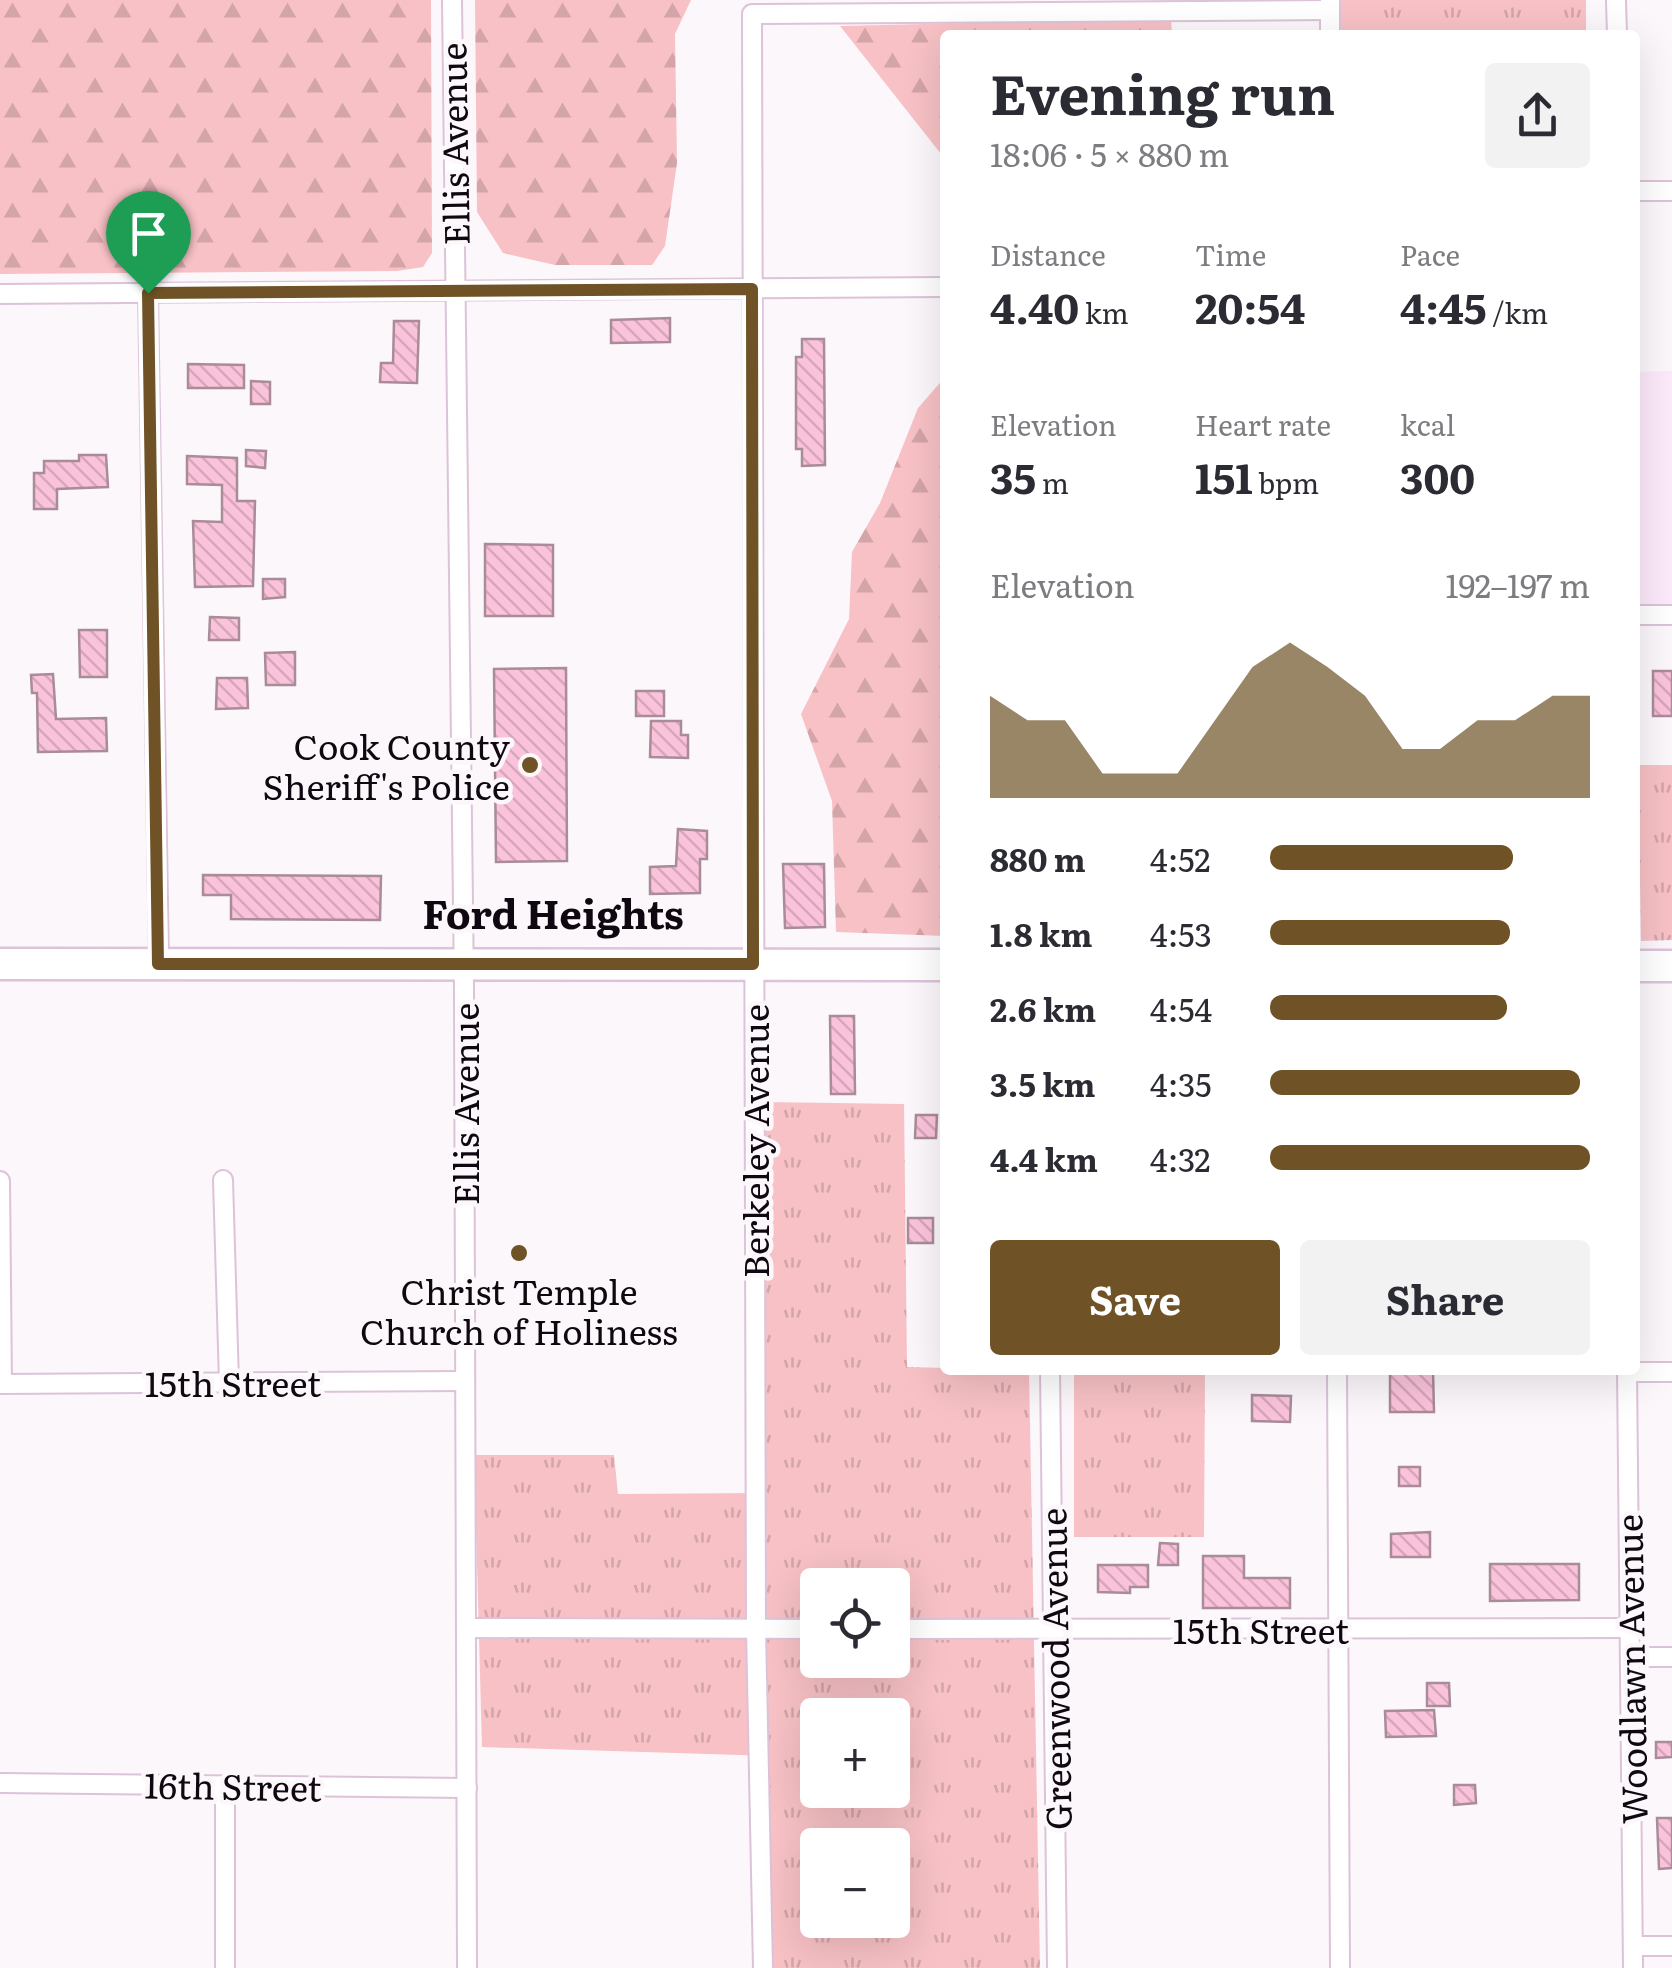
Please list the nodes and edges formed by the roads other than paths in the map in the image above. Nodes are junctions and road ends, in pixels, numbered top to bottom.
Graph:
1 (452, 0) edge
2 (1616, 0) edge
3 (1044, 5) edge
4 (1330, 5) edge
5 (1617, 30) edge
6 (1640, 191) edge
7 (1672, 191) edge
8 (940, 288) edge
9 (752, 289) junction
10 (454, 290) junction
11 (148, 293) junction
12 (0, 294) edge
13 (1640, 615) edge
14 (1672, 615) edge
15 (0, 964) edge
16 (158, 964) junction
17 (464, 964) junction
18 (753, 964) junction
19 (940, 965) edge
20 (1640, 966) edge
21 (1672, 966) edge
22 (223, 1180) dead end
23 (0, 1181) edge
24 (1640, 1371) edge
25 (1672, 1372) edge
26 (1050, 1375) edge
27 (1337, 1375) edge
28 (1627, 1375) edge
29 (465, 1381) junction
30 (229, 1382) junction
31 (1, 1384) edge
32 (466, 1628) junction
33 (1629, 1628) junction
34 (1338, 1629) junction
35 (756, 1630) junction
36 (800, 1630) edge
37 (910, 1630) edge
38 (1053, 1630) junction
39 (1631, 1657) junction
40 (1672, 1657) edge
41 (0, 1783) edge
42 (225, 1786) junction
43 (467, 1788) junction
44 (1632, 1946) junction
45 (1672, 1946) edge
46 (225, 1966) edge
47 (468, 1968) edge
48 (763, 1968) edge
49 (1058, 1968) edge
50 (1340, 1968) edge
51 (1633, 1968) edge

1 - 10 street, Ellis Avenue
2 - 5 street
3 - 4 street
3 - 9 street, Berkeley Avenue
6 - 7 street
8 - 9 street
9 - 10 street
9 - 18 street, Berkeley Avenue
10 - 11 street
10 - 17 street, Ellis Avenue
11 - 12 street
11 - 16 street
13 - 14 street
15 - 16 main road
16 - 17 main road
17 - 18 main road
17 - 29 street, Ellis Avenue
18 - 19 main road
18 - 35 street, Berkeley Avenue
20 - 21 main road
22 - 30 street
23 - 31 street
24 - 25 street
26 - 38 street, Greenwood Avenue
27 - 34 street
28 - 33 street, Woodlawn Avenue
29 - 30 street, 15th Street
29 - 32 street, Ellis Avenue
30 - 31 street, 15th Street
32 - 35 street
32 - 43 street, Ellis Avenue
33 - 34 street, 15th Street
33 - 39 street, Woodlawn Avenue
34 - 38 street, 15th Street
34 - 50 street
35 - 36 street
35 - 48 street, Berkeley Avenue
37 - 38 street, 15th Street
38 - 49 street, Greenwood Avenue
39 - 40 street
39 - 44 street, Woodlawn Avenue
41 - 42 street, 16th Street
42 - 43 street, 16th Street
42 - 46 street
43 - 47 street, Ellis Avenue
44 - 45 street
44 - 51 street, Woodlawn Avenue

